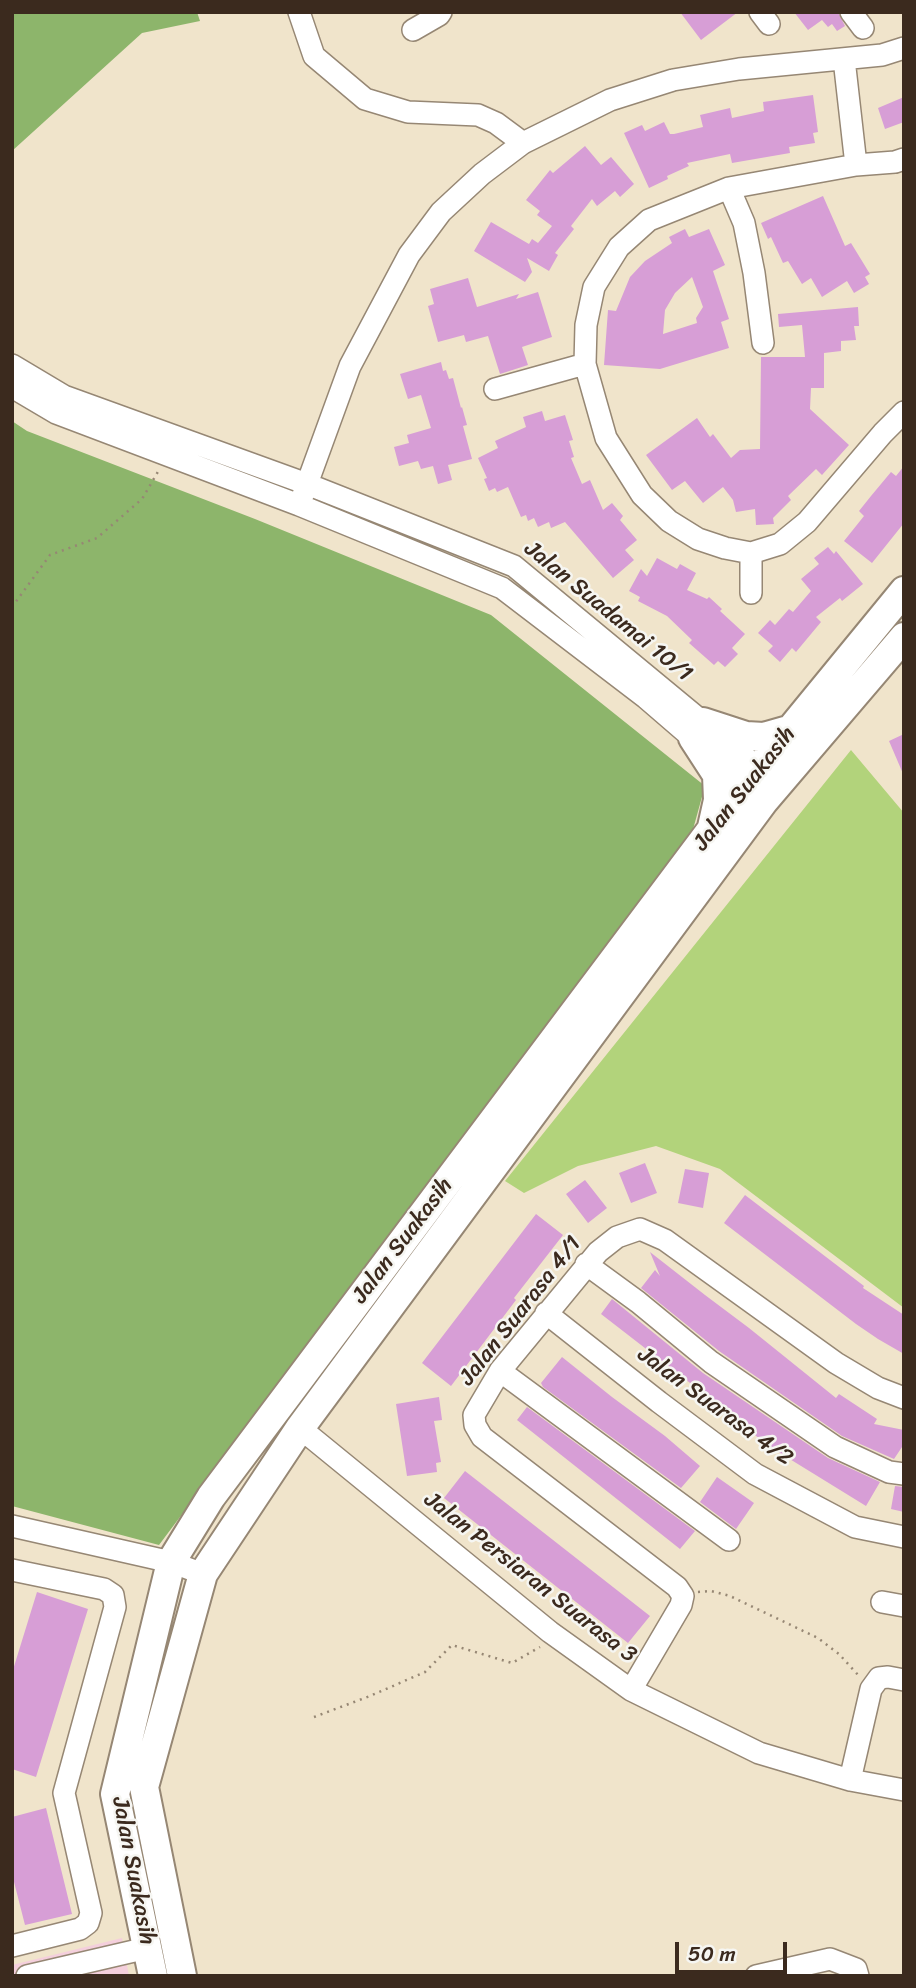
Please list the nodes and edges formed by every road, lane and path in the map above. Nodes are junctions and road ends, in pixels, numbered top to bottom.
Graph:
1 (299, 12) edge
2 (441, 12) edge
3 (413, 30) dead end
4 (904, 48) edge
5 (844, 59) junction
6 (523, 143) junction
7 (904, 159) edge
8 (856, 165) junction
9 (729, 188) junction
10 (763, 343) dead end
11 (585, 364) junction
12 (12, 365) edge
13 (12, 387) edge
14 (495, 389) dead end
15 (904, 412) edge
16 (321, 447) junction
17 (168, 455) junction
18 (268, 470) junction
19 (307, 484) junction
20 (348, 500) junction
21 (299, 505) junction
22 (751, 552) junction
23 (904, 591) edge
24 (751, 593) dead end
25 (12, 607) edge
26 (904, 637) edge
27 (792, 729) junction
28 (698, 730) junction
29 (762, 785) junction
30 (711, 830) junction
31 (586, 1264) junction
32 (546, 1313) junction
33 (500, 1371) junction
34 (904, 1398) edge
35 (300, 1428) junction
36 (904, 1474) edge
37 (12, 1526) edge
38 (904, 1537) edge
39 (729, 1540) dead end
40 (171, 1562) junction
41 (12, 1570) edge
42 (203, 1574) junction
43 (683, 1596) junction
44 (882, 1602) dead end
45 (904, 1606) edge
46 (550, 1632) junction
47 (904, 1680) edge
48 (871, 1689) junction
49 (631, 1690) junction
50 (313, 1717) dead end
51 (850, 1780) junction
52 (904, 1790) edge
53 (12, 1946) edge
54 (147, 1948) junction
55 (109, 1967) edge
56 (857, 1972) edge
57 (27, 1976) edge
58 (153, 1976) edge
59 (182, 1976) edge
60 (756, 1976) edge

1 - 6 street
2 - 3 street
4 - 5 street
5 - 6 street
5 - 8 street
6 - 16 street
7 - 8 street
8 - 9 street
9 - 10 street
9 - 11 street
11 - 14 street
11 - 22 street
12 - 18 street, Jalan Suadamai 10/1
13 - 17 street, Jalan Suadamai 10/1
15 - 22 street
16 - 18 street
16 - 19 street
16 - 20 street
17 - 21 street, Jalan Suadamai 10/1
17 - 25 path
18 - 19 street, Jalan Suadamai 10/1
19 - 20 street, Jalan Suadamai 10/1
19 - 21 street
20 - 28 street, Jalan Suadamai 10/1
21 - 28 street, Jalan Suadamai 10/1
22 - 24 street
23 - 27 main road, Jalan Suakasih
26 - 29 main road, Jalan Suakasih
27 - 28 main road
27 - 29 main road, Jalan Suakasih
28 - 29 street, Jalan Suadamai 10/1
28 - 30 main road
29 - 30 main road, Jalan Suakasih
29 - 35 main road, Jalan Suakasih
30 - 40 main road, Jalan Suakasih
31 - 32 street, Jalan Suarasa 4/1
31 - 34 street, Jalan Suarasa 4/1
31 - 36 street
32 - 33 street, Jalan Suarasa 4/1
32 - 38 street, Jalan Suarasa 4/2
33 - 39 street
33 - 43 street, Jalan Suarasa 4/1
35 - 42 main road, Jalan Suakasih
35 - 46 street, Jalan Persiaran Suarasa 3
37 - 40 street
40 - 42 street
40 - 54 main road, Jalan Suakasih
41 - 53 street
42 - 59 main road, Jalan Suakasih
43 - 48 path
43 - 49 street
44 - 45 street
46 - 49 street, Jalan Persiaran Suarasa 3
46 - 50 path
47 - 48 street
48 - 51 street
49 - 51 street, Jalan Persiaran Suarasa 3
51 - 52 street, Jalan Persiaran Suarasa 3
54 - 55 street
54 - 58 main road, Jalan Suakasih
55 - 57 street
56 - 60 street

